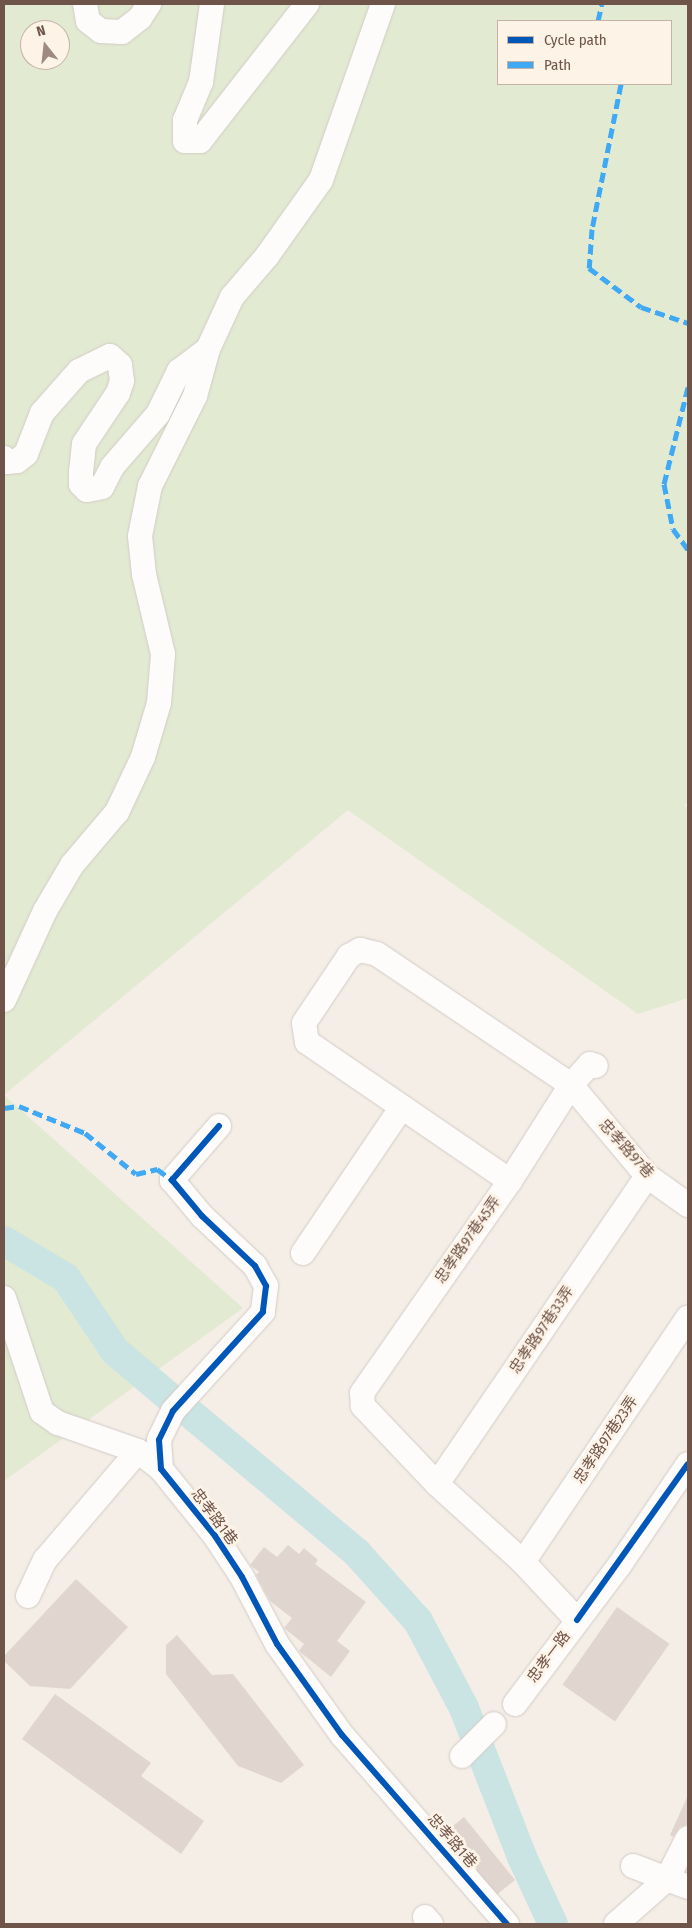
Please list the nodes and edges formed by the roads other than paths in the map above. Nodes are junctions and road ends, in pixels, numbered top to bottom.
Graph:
1 (86, 4) edge
2 (149, 4) edge
3 (212, 4) edge
4 (307, 4) edge
5 (383, 4) edge
6 (208, 349) junction
7 (4, 458) edge
8 (4, 1000) edge
9 (596, 1066) dead end
10 (571, 1085) junction
11 (402, 1107) junction
12 (219, 1126) dead end
13 (647, 1176) junction
14 (510, 1180) junction
15 (688, 1205) edge
16 (303, 1253) dead end
17 (4, 1298) edge
18 (688, 1317) edge
19 (138, 1451) junction
20 (688, 1464) edge
21 (161, 1469) junction
22 (437, 1484) junction
23 (523, 1562) junction
24 (28, 1596) dead end
25 (577, 1620) junction
26 (515, 1704) dead end
27 (494, 1724) dead end
28 (462, 1756) dead end
29 (688, 1838) edge
30 (633, 1866) dead end
31 (678, 1883) edge
32 (507, 1924) edge
33 (616, 1924) edge

1 - 2 street
3 - 4 street
5 - 6 street
6 - 7 street
6 - 8 street
9 - 10 street, 忠孝路97巷45弄
10 - 11 street, 忠孝路97巷
10 - 13 street, 忠孝路97巷
10 - 14 street, 忠孝路97巷45弄
11 - 14 street, 忠孝路97巷
11 - 16 street
12 - 21 street
13 - 15 street, 忠孝路97巷
13 - 22 street, 忠孝路97巷33弄
14 - 22 street, 忠孝路97巷45弄
17 - 19 street, 忠孝路1巷
18 - 23 street, 忠孝路97巷23弄
19 - 21 street, 忠孝路1巷
19 - 24 street
20 - 25 street, 忠孝一路
21 - 32 street, 忠孝路1巷
22 - 23 street
23 - 25 street
25 - 26 street, 忠孝一路
27 - 28 street
29 - 31 street
30 - 31 street
31 - 33 street

